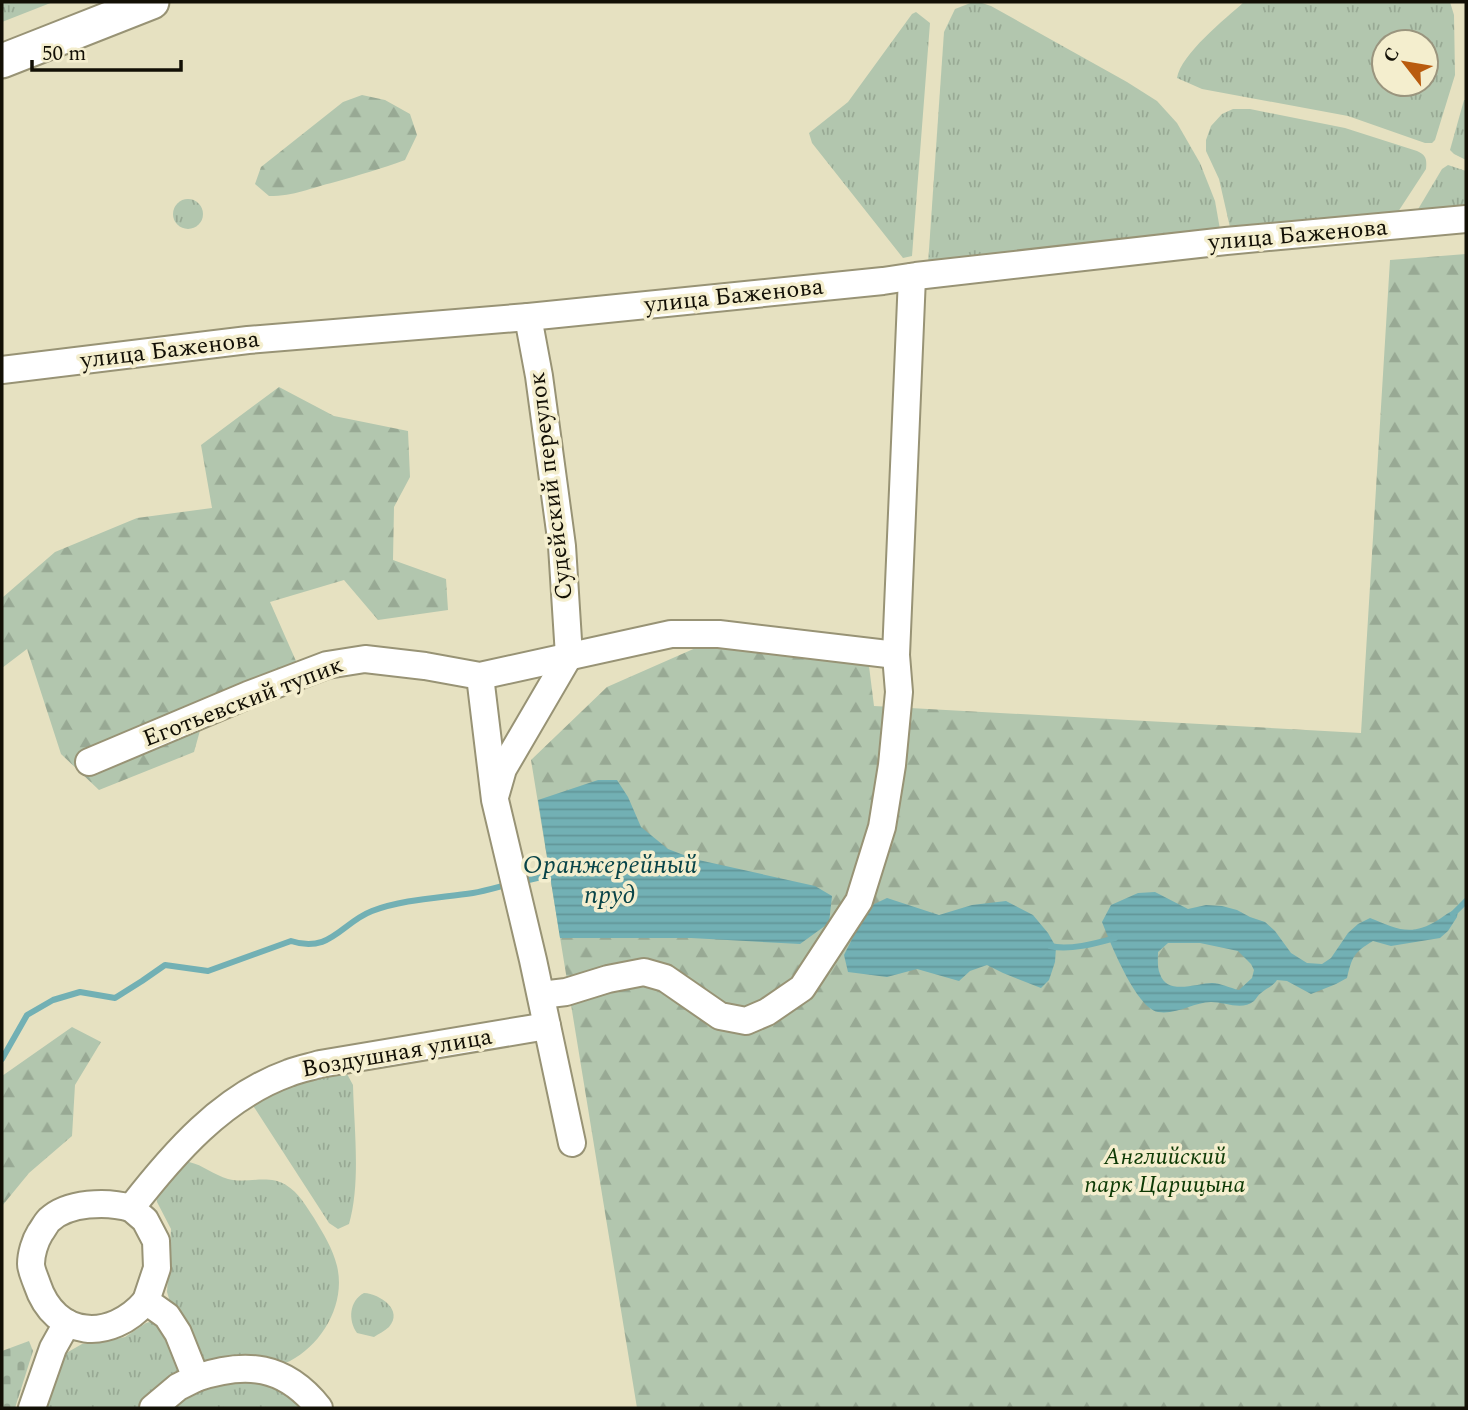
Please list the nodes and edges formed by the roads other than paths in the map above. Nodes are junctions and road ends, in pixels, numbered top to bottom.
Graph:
1 (152, 2) edge
2 (2, 61) edge
3 (1466, 219) edge
4 (912, 276) junction
5 (528, 317) junction
6 (2, 370) edge
7 (896, 655) junction
8 (569, 656) junction
9 (480, 676) junction
10 (89, 762) dead end
11 (495, 799) junction
12 (541, 995) junction
13 (547, 1026) junction
14 (572, 1143) dead end
15 (131, 1208) junction
16 (146, 1301) junction
17 (67, 1323) junction
18 (196, 1378) junction
19 (32, 1408) edge
20 (153, 1408) edge
21 (319, 1408) edge

1 - 2 main road
3 - 4 street, улица Баженова
4 - 5 street, улица Баженова
4 - 7 street
5 - 6 street, улица Баженова
5 - 8 street, Судейский переулок
7 - 8 street, Еготьевский тупик
7 - 12 street
8 - 9 street, Еготьевский тупик
8 - 11 street
9 - 10 street, Еготьевский тупик
9 - 11 street
11 - 12 street
12 - 13 street
13 - 14 street
13 - 15 street, Воздушная улица
15 - 16 street
15 - 17 street
16 - 17 street
16 - 18 street
17 - 19 street
18 - 20 street
18 - 21 street

